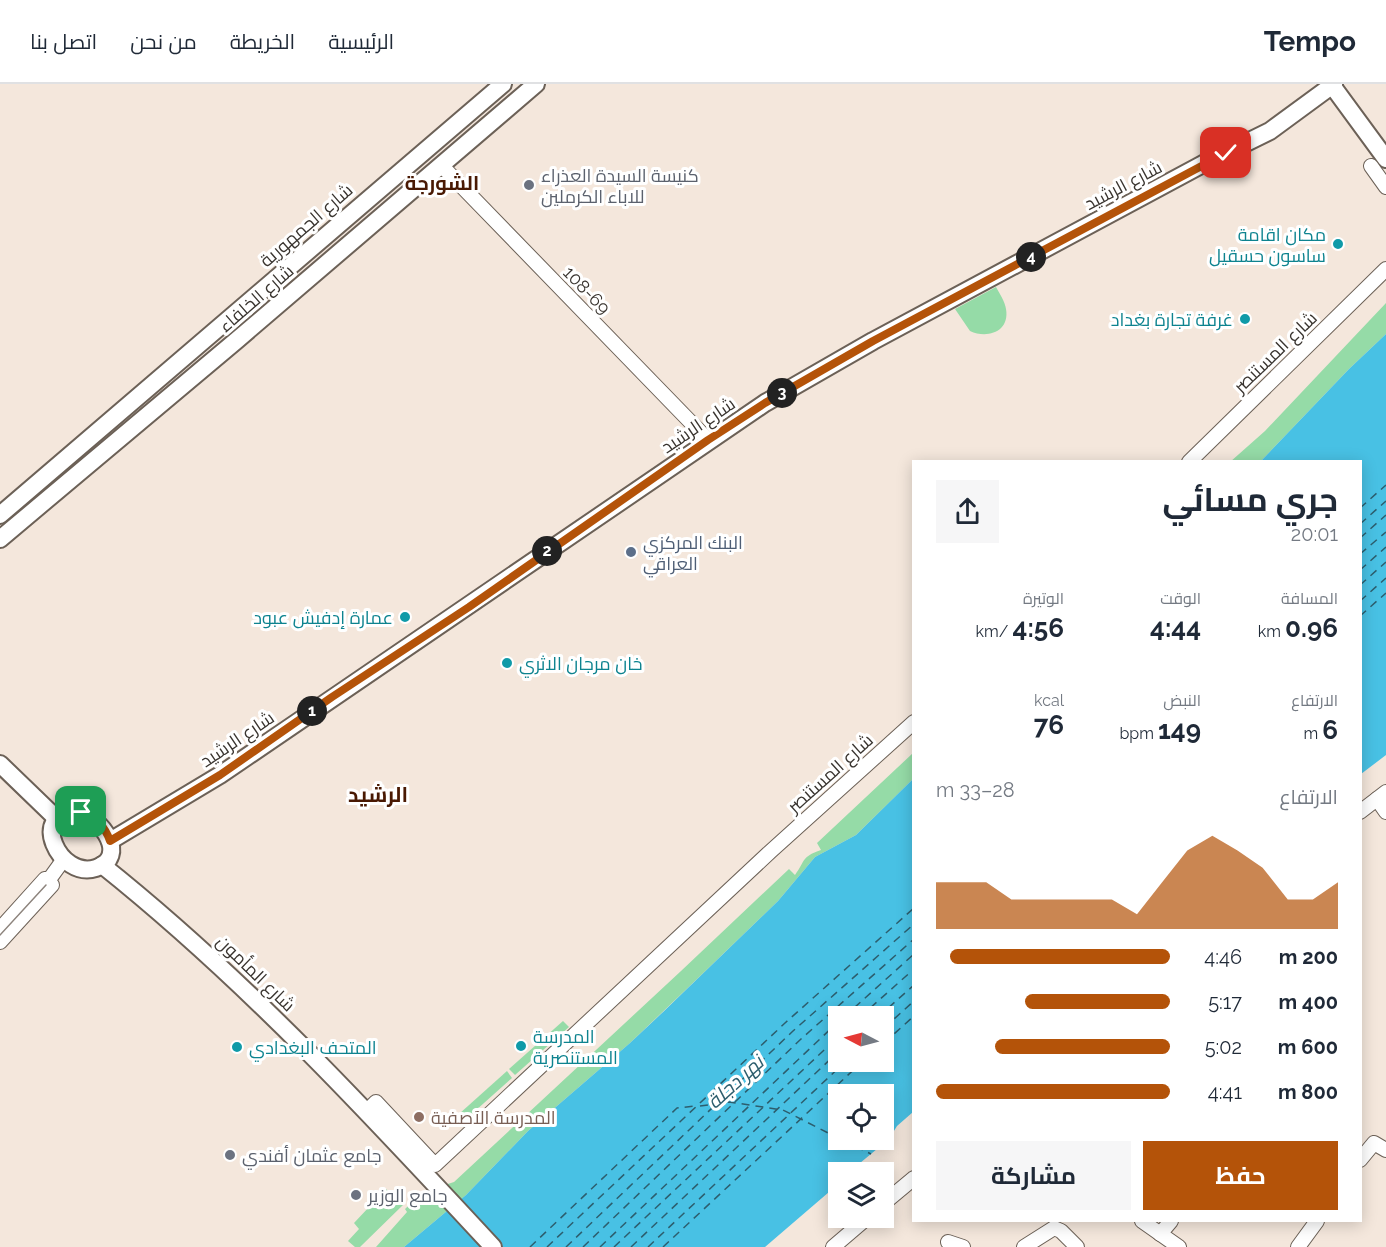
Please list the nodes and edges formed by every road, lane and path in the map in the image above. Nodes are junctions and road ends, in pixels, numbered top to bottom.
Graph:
1 (503, 84) edge
2 (536, 84) edge
3 (1332, 84) edge
4 (1378, 162) edge
5 (441, 165) junction
6 (1386, 188) edge
7 (1386, 268) edge
8 (708, 440) junction
9 (1191, 460) edge
10 (0, 515) edge
11 (0, 538) edge
12 (912, 724) edge
13 (0, 764) edge
14 (1382, 795) edge
15 (1362, 810) edge
16 (1386, 812) edge
17 (57, 819) junction
18 (110, 841) junction
19 (64, 859) junction
20 (102, 865) junction
21 (48, 881) junction
22 (0, 928) edge
23 (0, 942) edge
24 (371, 1114) junction
25 (1386, 1150) edge
26 (1362, 1158) edge
27 (912, 1181) edge
28 (894, 1195) edge
29 (1143, 1222) edge
30 (1170, 1222) edge
31 (1316, 1222) edge
32 (855, 1228) edge
33 (1160, 1234) junction
34 (948, 1242) dead end
35 (493, 1247) edge
36 (833, 1247) edge
37 (963, 1247) edge
38 (1023, 1247) edge
39 (1077, 1247) edge
40 (1179, 1247) edge
41 (1298, 1247) edge

1 - 10 main road, شارع الجمهورية
2 - 5 main road, شارع الخلفاء
3 - 4 main road
3 - 8 main road, شارع الرشيد
4 - 6 street
5 - 8 street, 108-69
5 - 11 main road, شارع الخلفاء
7 - 9 street, شارع المستنصر
8 - 18 main road, شارع الرشيد
12 - 24 street, شارع المستنصر
13 - 17 main road
14 - 15 street
14 - 16 street
17 - 18 main road
17 - 19 main road
18 - 20 main road
19 - 20 main road
19 - 21 street
20 - 24 main road, شارع المأمون
21 - 22 street
21 - 23 street
24 - 35 main road, شارع المأمون
25 - 26 street
27 - 28 street
29 - 33 street
30 - 33 street
31 - 41 street
32 - 36 street
33 - 40 street
34 - 37 street
38 - 39 street

